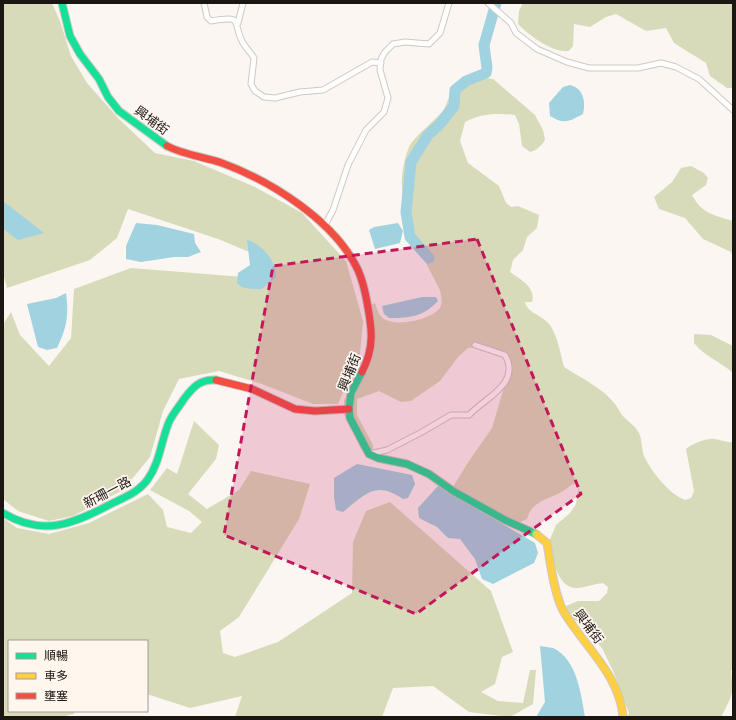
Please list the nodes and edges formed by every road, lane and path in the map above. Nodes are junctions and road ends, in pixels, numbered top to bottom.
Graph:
1 (62, 3) edge
2 (204, 3) edge
3 (243, 3) edge
4 (449, 3) edge
5 (488, 3) edge
6 (238, 23) junction
7 (381, 63) junction
8 (733, 110) edge
9 (324, 225) junction
10 (475, 345) dead end
11 (349, 409) junction
12 (369, 454) junction
13 (3, 513) edge
14 (623, 717) edge

1 - 9 street, 興埔街
2 - 6 street
3 - 6 street
4 - 7 street
5 - 8 street
6 - 7 street
7 - 9 street
9 - 11 street, 興埔街
10 - 12 street
11 - 12 street, 興埔街
11 - 13 street, 新珊一路
12 - 14 street, 興埔街

